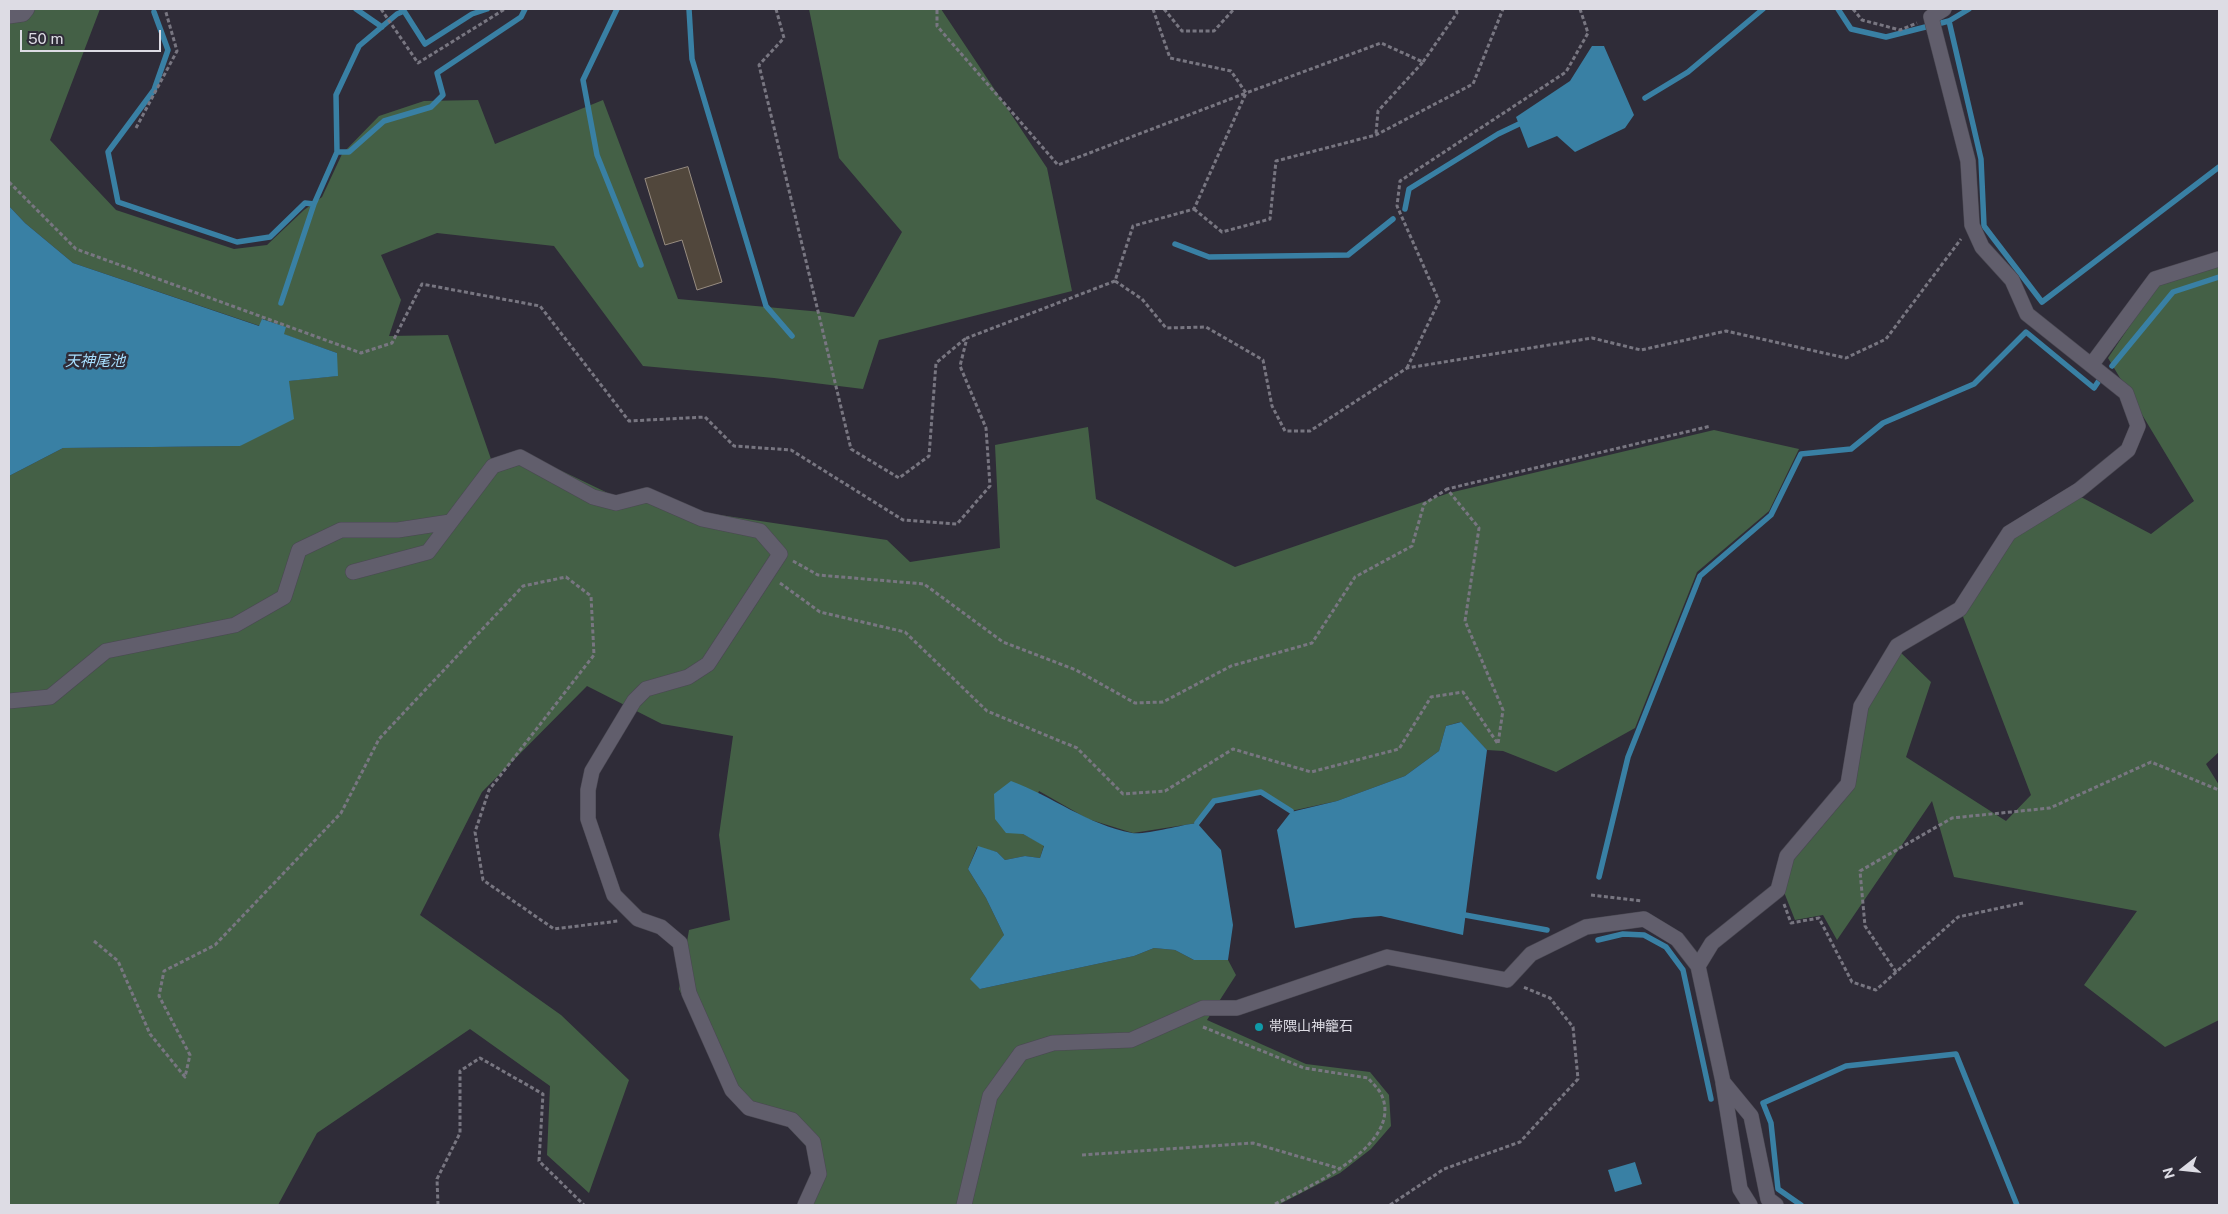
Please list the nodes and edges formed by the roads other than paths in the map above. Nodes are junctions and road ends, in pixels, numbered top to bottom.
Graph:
1 (27, 9) edge
2 (9, 16) edge
3 (1937, 19) edge
4 (2219, 259) edge
5 (2092, 364) junction
6 (450, 522) junction
7 (353, 572) dead end
8 (9, 701) edge
9 (1698, 966) junction
10 (1723, 1082) junction
11 (805, 1205) edge
12 (964, 1205) edge
13 (1750, 1205) edge
14 (1776, 1205) edge

1 - 2 street
3 - 5 street
4 - 5 street
5 - 9 street
6 - 7 street
6 - 8 street
6 - 11 street
9 - 10 street
9 - 12 street
10 - 13 street
10 - 14 street

